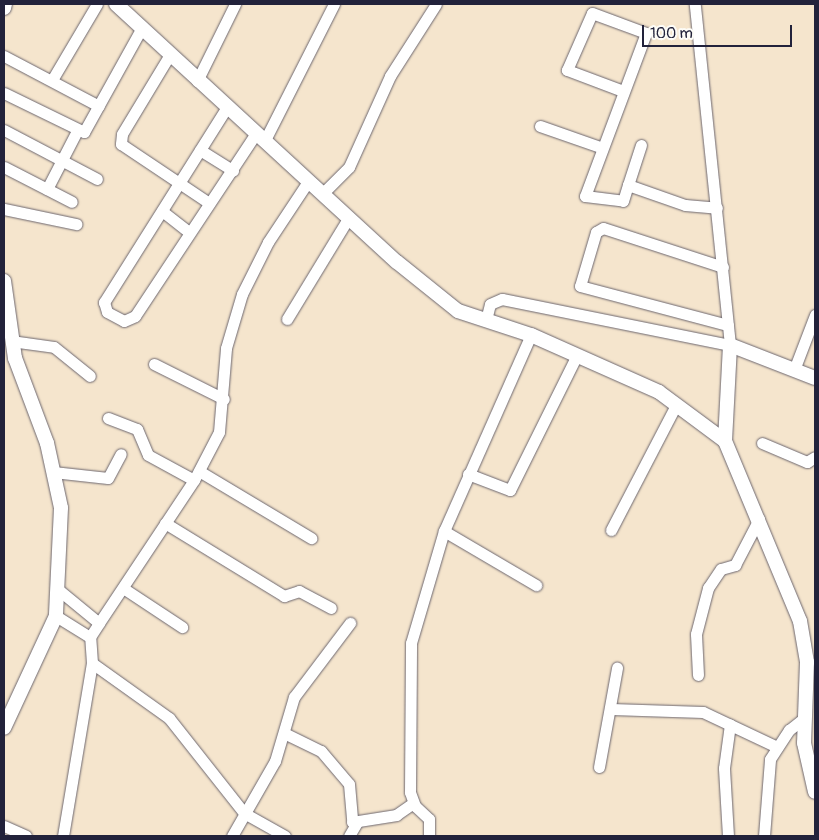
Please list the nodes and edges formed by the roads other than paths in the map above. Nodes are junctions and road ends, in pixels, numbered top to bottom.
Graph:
1 (5, 4) edge
2 (96, 4) edge
3 (116, 4) edge
4 (235, 4) edge
5 (334, 4) edge
6 (436, 4) edge
7 (695, 4) edge
8 (4, 8) edge
9 (141, 29) junction
10 (4, 56) edge
11 (169, 56) junction
12 (52, 80) junction
13 (197, 81) junction
14 (623, 91) junction
15 (4, 93) edge
16 (99, 106) junction
17 (227, 107) junction
18 (540, 126) dead end
19 (4, 130) edge
20 (77, 131) junction
21 (260, 136) junction
22 (640, 145) dead end
23 (600, 147) junction
24 (200, 150) junction
25 (61, 160) junction
26 (4, 167) edge
27 (233, 171) junction
28 (98, 179) dead end
29 (309, 180) junction
30 (179, 184) junction
31 (628, 186) junction
32 (331, 187) junction
33 (46, 189) junction
34 (72, 202) dead end
35 (209, 203) junction
36 (717, 208) junction
37 (4, 209) edge
38 (162, 212) junction
39 (349, 217) junction
40 (76, 224) dead end
41 (188, 231) junction
42 (723, 267) junction
43 (4, 281) edge
44 (488, 312) junction
45 (815, 315) edge
46 (287, 319) dead end
47 (6, 323) edge
48 (728, 325) junction
49 (532, 335) junction
50 (11, 341) junction
51 (730, 345) junction
52 (577, 355) junction
53 (154, 364) dead end
54 (794, 370) junction
55 (90, 376) dead end
56 (815, 378) edge
57 (224, 399) junction
58 (676, 404) junction
59 (108, 418) dead end
60 (725, 441) junction
61 (762, 443) dead end
62 (121, 454) dead end
63 (815, 457) edge
64 (53, 472) junction
65 (468, 474) junction
66 (196, 476) junction
67 (759, 519) junction
68 (165, 523) junction
69 (611, 530) dead end
70 (444, 531) junction
71 (311, 538) dead end
72 (536, 585) dead end
73 (123, 588) junction
74 (60, 592) junction
75 (331, 608) dead end
76 (56, 616) junction
77 (100, 624) junction
78 (350, 624) dead end
79 (182, 627) dead end
80 (90, 637) junction
81 (811, 660) edge
82 (92, 663) junction
83 (617, 668) dead end
84 (698, 675) dead end
85 (611, 709) junction
86 (803, 719) junction
87 (730, 724) junction
88 (4, 728) edge
89 (286, 734) junction
90 (777, 747) junction
91 (599, 767) dead end
92 (815, 792) edge
93 (413, 803) junction
94 (244, 813) junction
95 (357, 822) junction
96 (4, 826) edge
97 (26, 836) edge
98 (63, 836) edge
99 (232, 836) edge
100 (285, 836) edge
101 (349, 836) edge
102 (429, 836) edge
103 (728, 836) edge
104 (764, 836) edge

1 - 8 street
2 - 12 street
3 - 9 street
4 - 13 street
5 - 21 street
6 - 32 street
7 - 36 street
9 - 11 street
9 - 16 street
10 - 12 street
11 - 13 street
11 - 30 street
12 - 16 street
13 - 17 street
14 - 14 street
14 - 23 street
15 - 20 street
16 - 20 street
17 - 21 street
17 - 24 street
18 - 23 street
19 - 25 street
20 - 25 street
21 - 27 street
21 - 29 street
22 - 31 street
23 - 31 street
24 - 27 street
24 - 30 street
25 - 28 street
25 - 33 street
26 - 33 street
27 - 35 street
29 - 32 street
29 - 57 street
30 - 35 street
30 - 38 street
31 - 36 street
32 - 39 street
33 - 34 street
35 - 41 street
36 - 42 street
37 - 40 street
38 - 41 street
38 - 41 street
39 - 44 street
39 - 46 street
42 - 48 street
42 - 48 street
43 - 47 street
44 - 49 street
44 - 51 street
45 - 54 street
47 - 50 street
48 - 51 street
49 - 52 street
49 - 65 street
50 - 55 street
50 - 64 street
51 - 54 street
51 - 60 street
52 - 58 street
52 - 65 street
53 - 57 street
54 - 56 street
57 - 66 street
58 - 60 street
58 - 69 street
59 - 66 street
60 - 67 street
61 - 63 street
62 - 64 street
64 - 74 street
65 - 70 street
66 - 68 street
66 - 71 street
67 - 81 street
67 - 84 street
68 - 73 street
68 - 75 street
70 - 72 street
70 - 93 street
73 - 77 street
73 - 79 street
74 - 76 street
74 - 77 street
76 - 80 street
76 - 88 street
77 - 80 street
78 - 89 street
80 - 82 street
81 - 86 street
82 - 94 street
82 - 98 street
83 - 85 street
85 - 87 street
85 - 91 street
86 - 90 street
86 - 92 street
87 - 90 street
87 - 103 street
89 - 94 street
89 - 95 street
90 - 104 street
93 - 95 street
93 - 102 street
94 - 99 street
94 - 100 street
95 - 101 street
96 - 97 street

